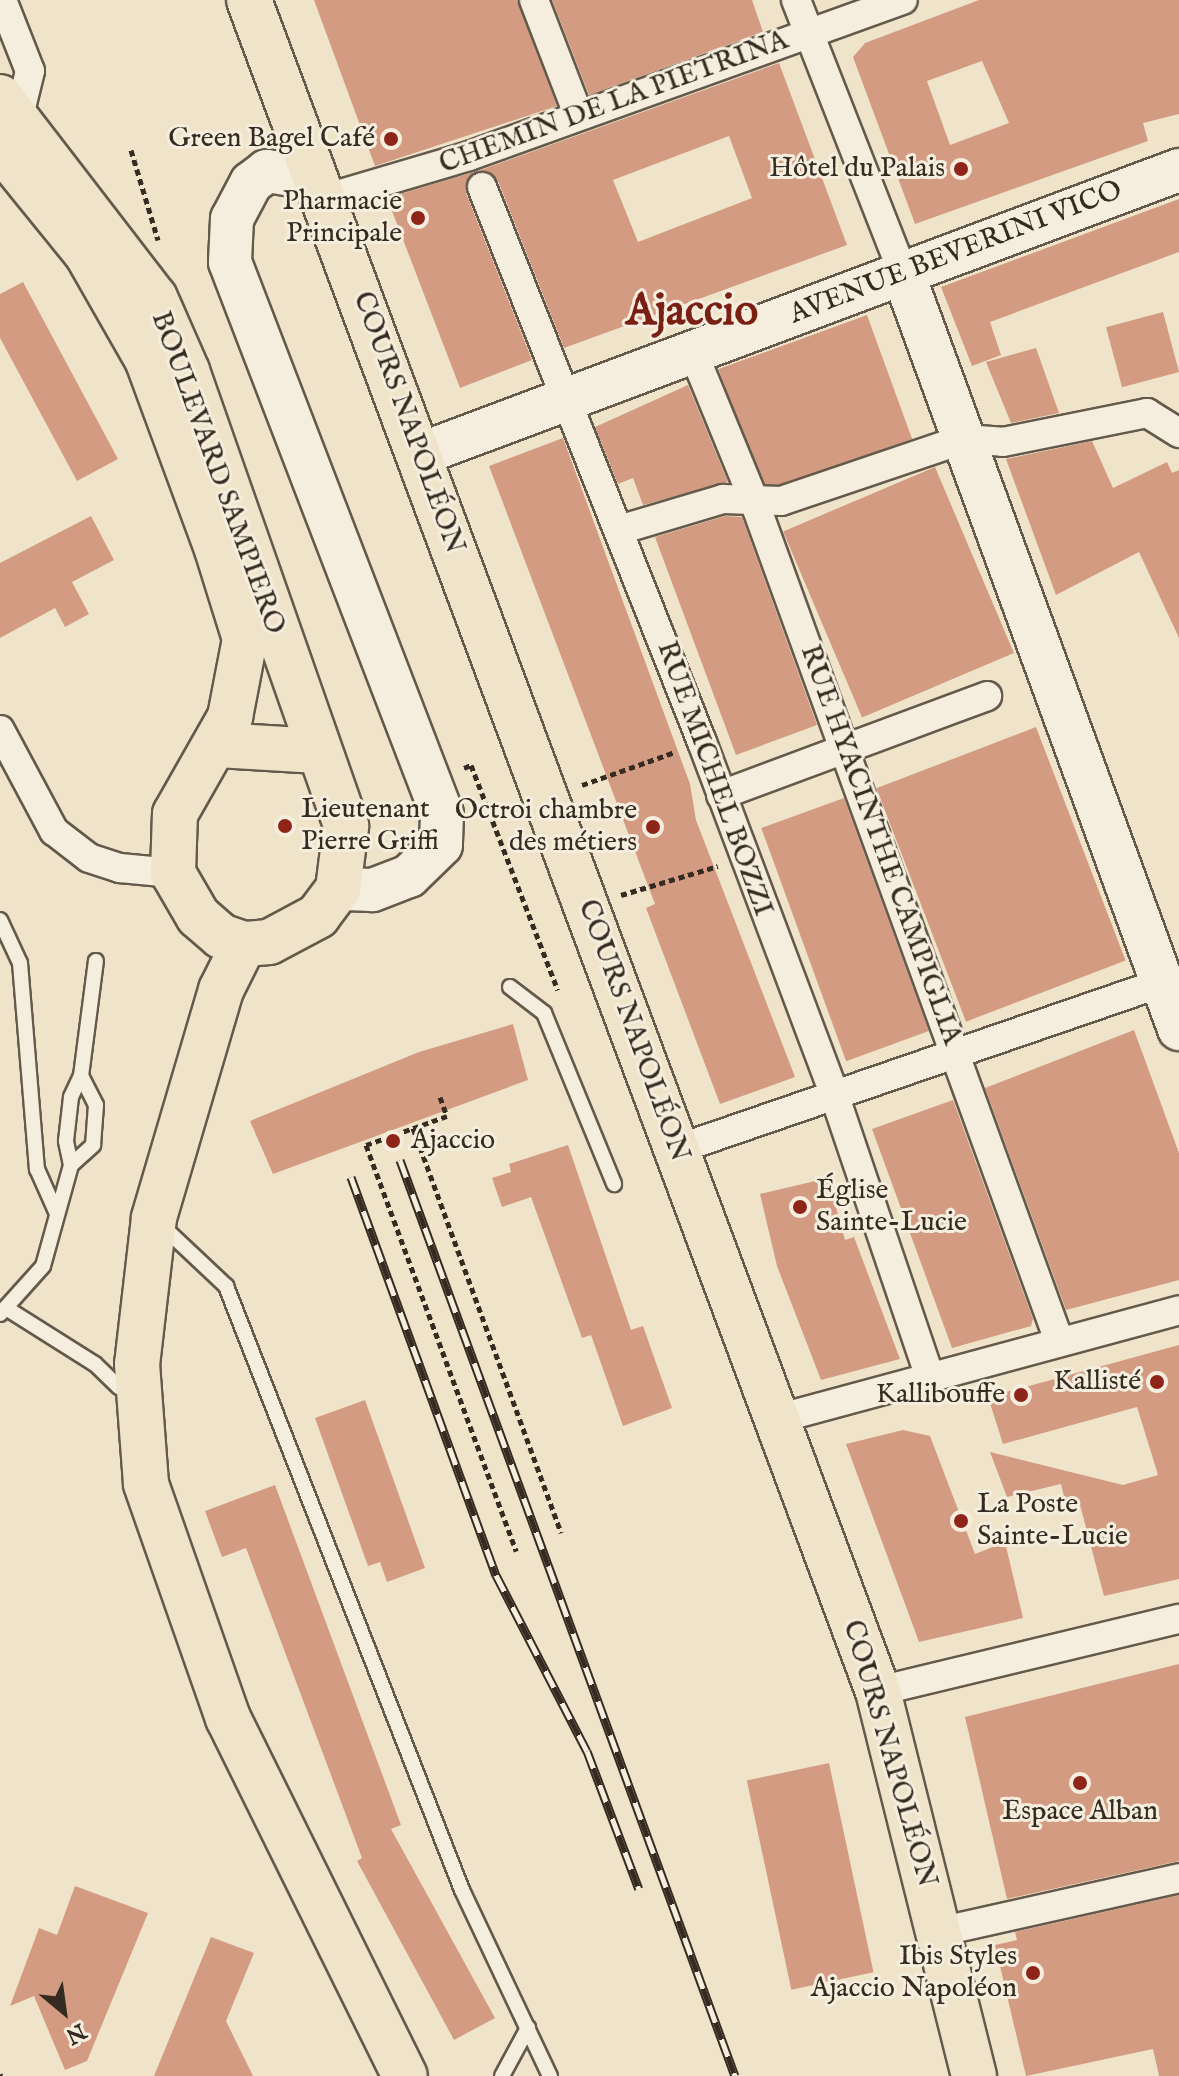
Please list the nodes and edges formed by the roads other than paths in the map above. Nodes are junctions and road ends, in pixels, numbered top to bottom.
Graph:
1 (2, 0) edge
2 (249, 0) edge
3 (534, 0) edge
4 (796, 0) edge
5 (903, 0) edge
6 (808, 33) junction
7 (578, 114) junction
8 (6, 121) edge
9 (1179, 170) edge
10 (482, 187) dead end
11 (320, 189) junction
12 (903, 273) junction
13 (693, 352) junction
14 (563, 401) junction
15 (1179, 433) edge
16 (964, 439) junction
17 (418, 455) junction
18 (754, 501) junction
19 (619, 530) junction
20 (987, 696) dead end
21 (0, 730) edge
22 (218, 745) junction
23 (846, 750) junction
24 (318, 751) junction
25 (721, 795) junction
26 (173, 873) junction
27 (338, 889) junction
28 (0, 920) edge
29 (244, 944) junction
30 (96, 961) dead end
31 (1161, 983) junction
32 (510, 987) dead end
33 (1179, 1029) edge
34 (956, 1057) junction
35 (81, 1076) junction
36 (833, 1091) junction
37 (678, 1149) junction
38 (71, 1165) junction
39 (614, 1184) dead end
40 (57, 1214) junction
41 (154, 1218) junction
42 (1179, 1310) edge
43 (3, 1311) edge
44 (1059, 1341) junction
45 (930, 1377) junction
46 (129, 1384) junction
47 (780, 1418) junction
48 (1179, 1619) edge
49 (878, 1691) junction
50 (1179, 1878) edge
51 (938, 1932) junction
52 (528, 2028) junction
53 (405, 2076) edge
54 (502, 2076) edge
55 (550, 2076) edge
56 (974, 2076) edge

1 - 8 street
2 - 11 main road, COURS NAPOLÉON
3 - 7 street
4 - 6 street
5 - 6 street, CHEMIN DE LA PIETRINA
6 - 7 street, CHEMIN DE LA PIETRINA
6 - 12 street
7 - 11 street, CHEMIN DE LA PIETRINA
8 - 22 main road, BOULEVARD SAMPIERO
8 - 24 main road, BOULEVARD SAMPIERO
9 - 12 main road, AVENUE BEVERINI VICO
10 - 14 street, RUE MICHEL BOZZI
11 - 17 main road, COURS NAPOLÉON
11 - 27 main road
12 - 13 main road, AVENUE BEVERINI VICO
12 - 16 main road
13 - 14 main road, AVENUE BEVERINI VICO
13 - 18 street, RUE HYACINTHE CAMPIGLIA
14 - 17 main road, AVENUE BEVERINI VICO
14 - 19 street, RUE MICHEL BOZZI
15 - 16 street
16 - 18 street
16 - 31 main road
17 - 37 main road, COURS NAPOLÉON
18 - 19 street
18 - 23 street, RUE HYACINTHE CAMPIGLIA
19 - 25 street, RUE MICHEL BOZZI
20 - 23 street
21 - 26 street
22 - 24 main road
22 - 26 main road
23 - 25 street
23 - 34 street, RUE HYACINTHE CAMPIGLIA
24 - 27 main road
25 - 36 street, RUE MICHEL BOZZI
26 - 29 main road
27 - 29 main road
28 - 40 lane
29 - 41 main road
30 - 35 lane
31 - 33 main road
31 - 34 street
32 - 39 lane
34 - 36 street
34 - 44 street, RUE HYACINTHE CAMPIGLIA
35 - 38 lane
35 - 38 lane
36 - 37 street
36 - 45 street, RUE MICHEL BOZZI
37 - 47 main road, COURS NAPOLÉON
38 - 40 lane
40 - 43 lane
41 - 46 main road
41 - 52 lane
42 - 44 street
43 - 46 lane
44 - 45 street
45 - 47 street
46 - 53 main road
47 - 49 main road, COURS NAPOLÉON
48 - 49 street
49 - 51 main road, COURS NAPOLÉON
50 - 51 street
51 - 56 main road, COURS NAPOLÉON
52 - 54 lane
52 - 55 lane

